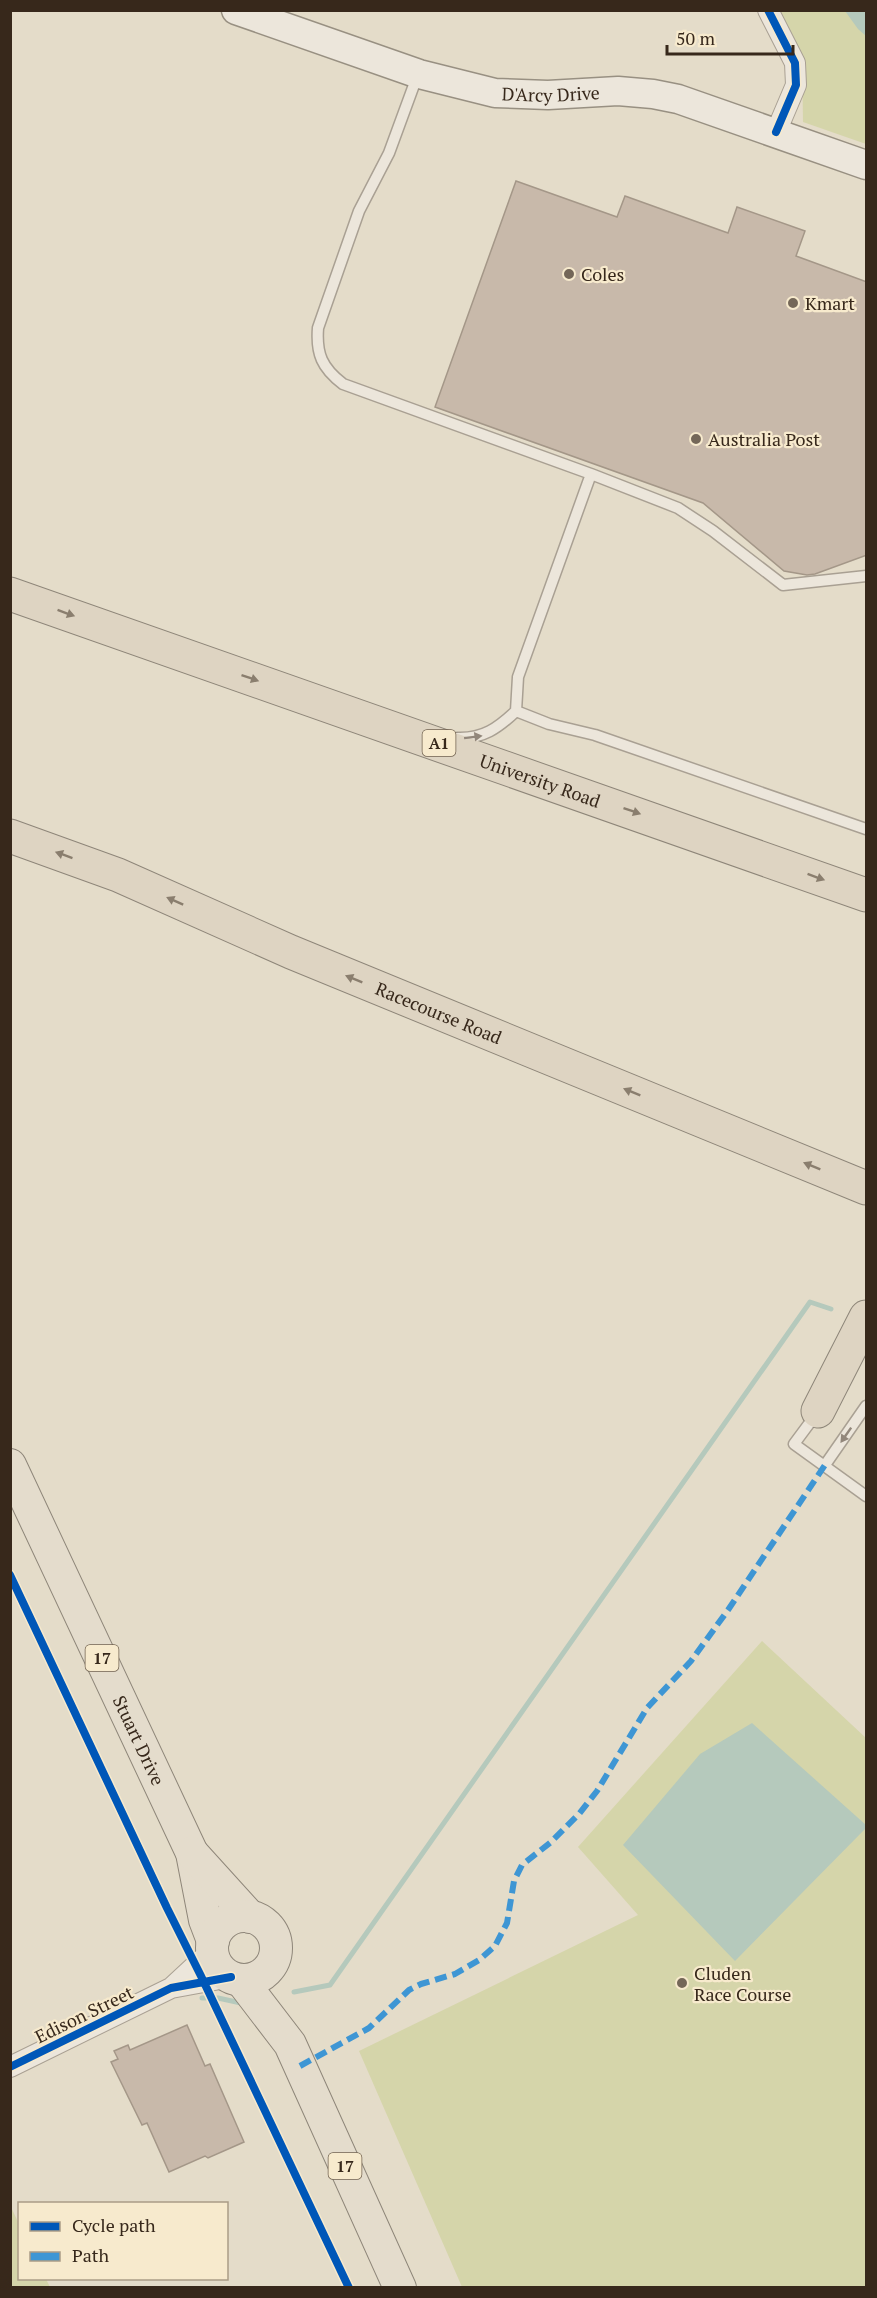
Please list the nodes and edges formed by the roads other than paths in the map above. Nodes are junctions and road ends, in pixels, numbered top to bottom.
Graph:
1 (236, 10) edge
2 (768, 10) edge
3 (419, 74) junction
4 (776, 132) junction
5 (867, 165) edge
6 (591, 474) junction
7 (867, 576) edge
8 (10, 594) edge
9 (516, 711) junction
10 (421, 737) junction
11 (867, 829) edge
12 (10, 836) edge
13 (867, 895) edge
14 (866, 1188) edge
15 (867, 1317) edge
16 (860, 1353) dead end
17 (867, 1406) edge
18 (818, 1411) junction
19 (10, 1465) edge
20 (825, 1465) junction
21 (867, 1496) edge
22 (192, 1853) junction
23 (249, 1917) junction
24 (213, 1945) junction
25 (274, 1959) junction
26 (236, 1978) junction
27 (171, 1988) junction
28 (290, 2044) junction
29 (10, 2067) edge
30 (400, 2288) edge

1 - 3 main road, D'Arcy Drive
2 - 4 street
3 - 4 main road, D'Arcy Drive
3 - 6 lane
4 - 5 main road, D'Arcy Drive
6 - 7 lane
6 - 9 lane
8 -> 10 highway, University Road / A1
10 -> 9 lane
9 - 11 lane
10 -> 13 highway, University Road / A1
14 -> 12 highway, Racecourse Road
15 - 18 highway
16 - 18 lane
17 -> 20 lane
18 - 20 lane
19 - 22 main road, Stuart Drive / 17
20 - 21 lane
22 - 23 main road, Stuart Drive / 17
22 - 24 main road, Stuart Drive
23 - 24 main road
23 - 25 main road, 17
24 - 26 main road, 17
24 - 27 street, Edison Street
25 - 26 main road
25 - 28 main road, 17
26 - 27 street, Edison Street
26 - 28 main road, 17
27 - 29 street, Edison Street
28 - 30 main road, 17

